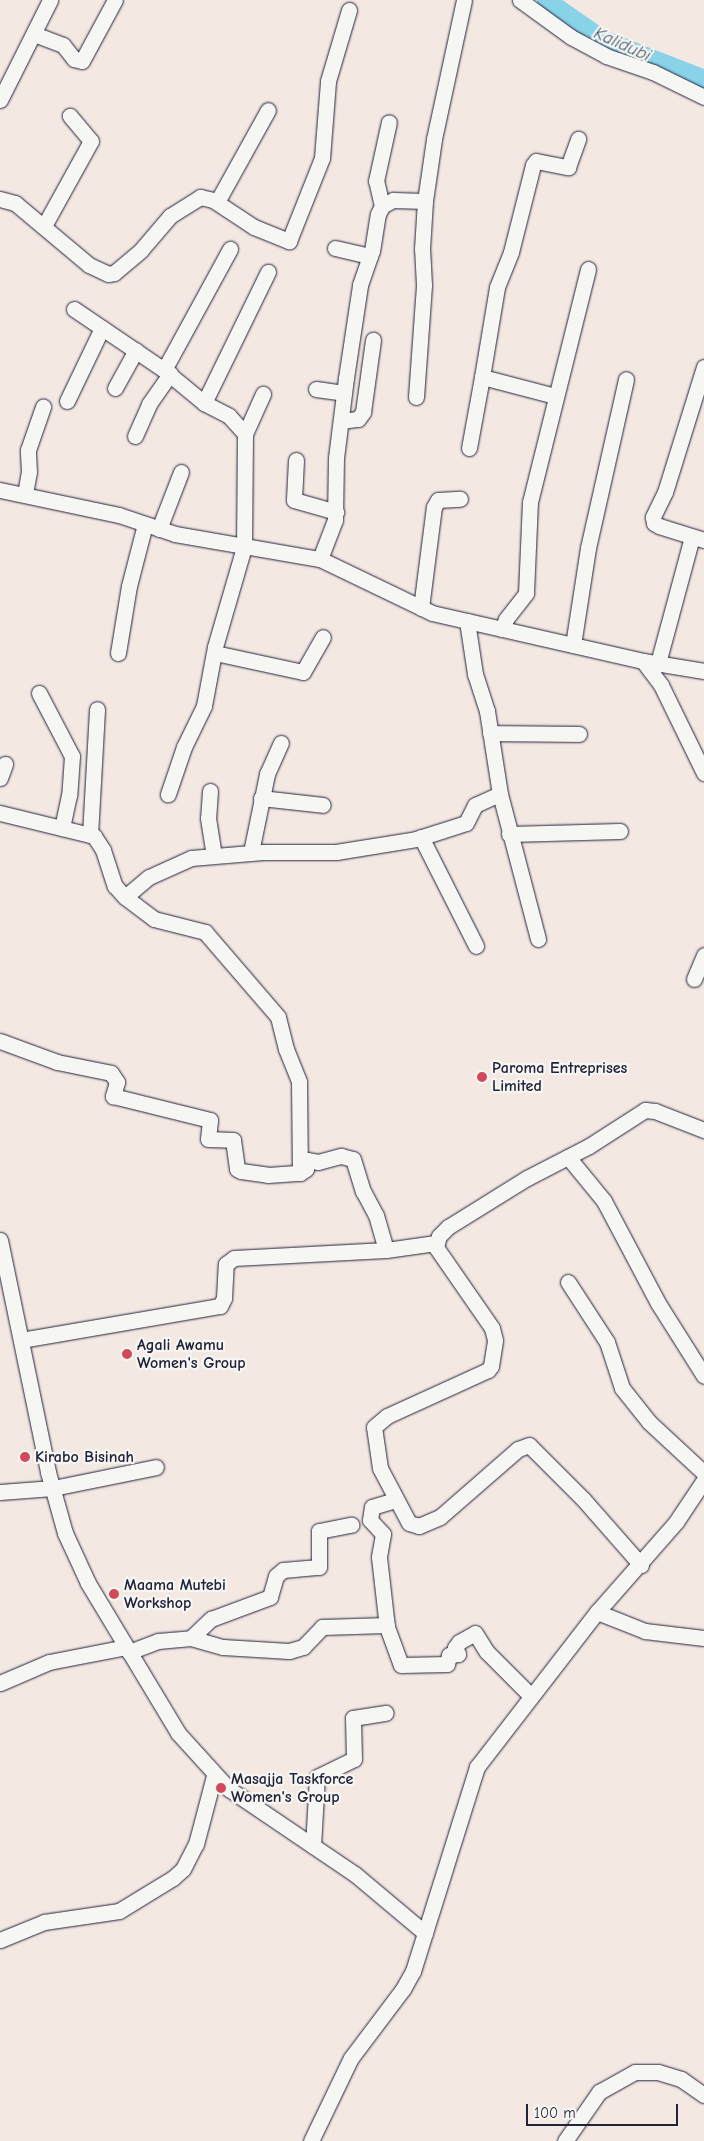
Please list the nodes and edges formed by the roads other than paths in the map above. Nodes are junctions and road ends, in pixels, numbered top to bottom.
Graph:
1 (50, 0) edge
2 (114, 0) edge
3 (464, 0) edge
4 (520, 0) edge
5 (349, 10) dead end
6 (34, 34) junction
7 (704, 97) edge
8 (0, 100) edge
9 (268, 110) dead end
10 (70, 116) dead end
11 (389, 122) dead end
12 (578, 139) dead end
13 (0, 200) edge
14 (425, 201) junction
15 (217, 202) junction
16 (382, 206) junction
17 (44, 226) junction
18 (335, 248) dead end
19 (230, 250) dead end
20 (370, 256) junction
21 (588, 269) dead end
22 (268, 272) dead end
23 (74, 309) dead end
24 (102, 328) junction
25 (373, 340) dead end
26 (136, 350) junction
27 (704, 367) edge
28 (167, 372) junction
29 (482, 376) junction
30 (626, 380) dead end
31 (115, 388) dead end
32 (316, 389) dead end
33 (344, 393) junction
34 (264, 394) dead end
35 (554, 396) junction
36 (416, 397) dead end
37 (67, 401) dead end
38 (204, 403) junction
39 (43, 407) dead end
40 (341, 421) junction
41 (246, 434) junction
42 (135, 436) dead end
43 (469, 448) dead end
44 (296, 460) dead end
45 (181, 472) dead end
46 (0, 490) edge
47 (25, 494) junction
48 (460, 499) dead end
49 (336, 512) junction
50 (152, 526) junction
51 (698, 538) edge
52 (244, 547) junction
53 (320, 559) junction
54 (421, 608) junction
55 (466, 621) junction
56 (502, 629) junction
57 (323, 637) dead end
58 (574, 645) junction
59 (215, 652) junction
60 (118, 653) dead end
61 (650, 662) junction
62 (704, 671) edge
63 (39, 693) dead end
64 (97, 709) dead end
65 (490, 733) junction
66 (579, 734) dead end
67 (281, 743) dead end
68 (704, 773) edge
69 (210, 791) dead end
70 (168, 794) dead end
71 (500, 794) junction
72 (261, 798) junction
73 (322, 805) dead end
74 (0, 813) edge
75 (62, 828) junction
76 (620, 831) dead end
77 (509, 834) junction
78 (90, 835) junction
79 (421, 837) junction
80 (251, 852) junction
81 (214, 854) junction
82 (125, 897) junction
83 (538, 939) dead end
84 (476, 946) dead end
85 (704, 955) edge
86 (694, 979) dead end
87 (0, 1041) edge
88 (704, 1130) edge
89 (568, 1157) junction
90 (300, 1173) junction
91 (0, 1240) edge
92 (436, 1243) junction
93 (386, 1250) junction
94 (2, 1256) edge
95 (568, 1282) dead end
96 (6, 1299) edge
97 (21, 1340) junction
98 (704, 1376) edge
99 (156, 1467) dead end
100 (704, 1473) edge
101 (704, 1480) edge
102 (53, 1488) junction
103 (0, 1492) edge
104 (395, 1500) junction
105 (351, 1525) dead end
106 (641, 1565) junction
107 (597, 1612) junction
108 (387, 1625) junction
109 (191, 1638) junction
110 (704, 1638) edge
111 (127, 1649) junction
112 (0, 1683) edge
113 (531, 1696) junction
114 (386, 1712) dead end
115 (214, 1776) junction
116 (313, 1846) junction
117 (425, 1933) junction
118 (0, 1940) edge
119 (704, 2095) edge
120 (311, 2141) edge
121 (565, 2141) edge

1 - 6 street
2 - 6 street
3 - 14 street
4 - 7 street
5 - 15 street
6 - 8 street
9 - 15 street
10 - 17 street
11 - 16 street
12 - 29 street
13 - 17 street
14 - 16 street
14 - 36 street
15 - 17 street
16 - 20 street
18 - 20 street
19 - 28 street
20 - 33 street
21 - 35 street
22 - 38 street
23 - 24 street
24 - 26 street
24 - 37 street
25 - 40 street
26 - 28 street
26 - 31 street
27 - 51 street
28 - 38 street
28 - 42 street
29 - 35 street
29 - 43 street
30 - 58 street
32 - 33 street
33 - 40 street
34 - 41 street
35 - 56 street
38 - 41 street
39 - 47 street
40 - 49 street
41 - 52 street
44 - 49 street
45 - 50 street
46 - 47 street
47 - 50 street
48 - 54 street
49 - 53 street
50 - 52 street
50 - 60 street
51 - 61 street
52 - 53 street
52 - 59 street
53 - 54 street
54 - 55 street
55 - 56 street
55 - 65 street
56 - 58 street
57 - 59 street
58 - 61 street
59 - 70 street
61 - 62 street
61 - 68 street
63 - 75 street
64 - 78 street
65 - 66 street
65 - 71 street
67 - 72 street
69 - 81 street
71 - 77 street
71 - 79 street
72 - 73 street
72 - 80 street
74 - 75 street
75 - 78 street
76 - 77 street
77 - 83 street
78 - 82 street
79 - 80 street
79 - 84 street
80 - 81 street
81 - 82 street
82 - 90 street
85 - 86 street
87 - 90 street
88 - 89 street
89 - 92 street
89 - 98 street
90 - 93 street
91 - 94 street
92 - 93 street
92 - 104 street
93 - 97 street
94 - 96 street
95 - 100 street
96 - 97 street
97 - 102 street
99 - 102 street
101 - 106 street
102 - 103 street
102 - 111 street
104 - 106 street
104 - 108 street
105 - 109 street
106 - 107 street
107 - 110 street
107 - 113 street
108 - 109 street
108 - 113 street
109 - 111 street
111 - 112 street
111 - 115 street
113 - 117 street
114 - 116 street
115 - 116 street
115 - 118 street
116 - 117 street
117 - 120 street
119 - 121 street

